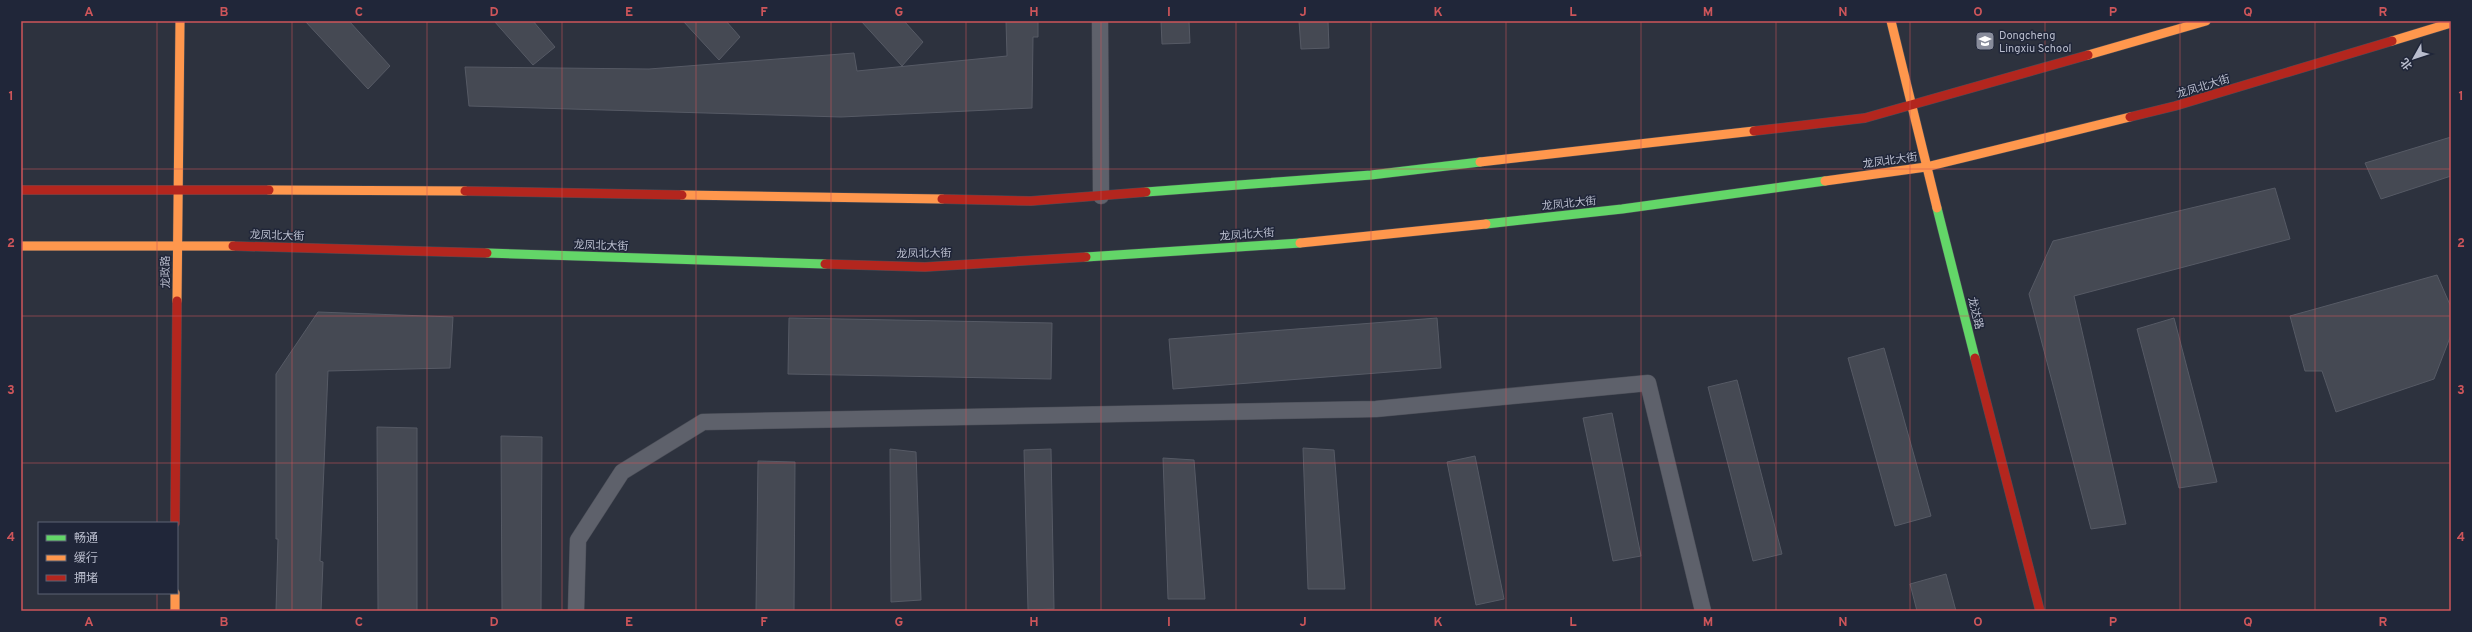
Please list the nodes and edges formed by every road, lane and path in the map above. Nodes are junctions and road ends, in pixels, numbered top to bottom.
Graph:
1 (180, 21) edge
2 (1100, 21) edge
3 (1891, 21) edge
4 (2206, 21) edge
5 (2451, 23) edge
6 (1912, 104) junction
7 (1926, 167) junction
8 (21, 190) edge
9 (177, 190) junction
10 (1101, 196) junction
11 (177, 245) junction
12 (21, 246) edge
13 (176, 522) edge
14 (175, 594) edge
15 (175, 611) edge
16 (576, 611) edge
17 (1703, 611) edge
18 (2040, 611) edge

1 - 9 main road, 龙政路
2 - 10 street
3 - 6 main road, 龙达路
4 - 6 main road
5 - 7 main road, 龙凤北大街
6 - 7 main road, 龙达路
6 - 10 main road
7 - 11 main road, 龙凤北大街
7 - 18 main road, 龙达路
8 - 9 main road
9 - 10 main road
9 - 11 main road, 龙政路
11 - 12 main road, 龙凤北大街
11 - 13 main road, 龙政路
14 - 15 main road
16 - 17 street

